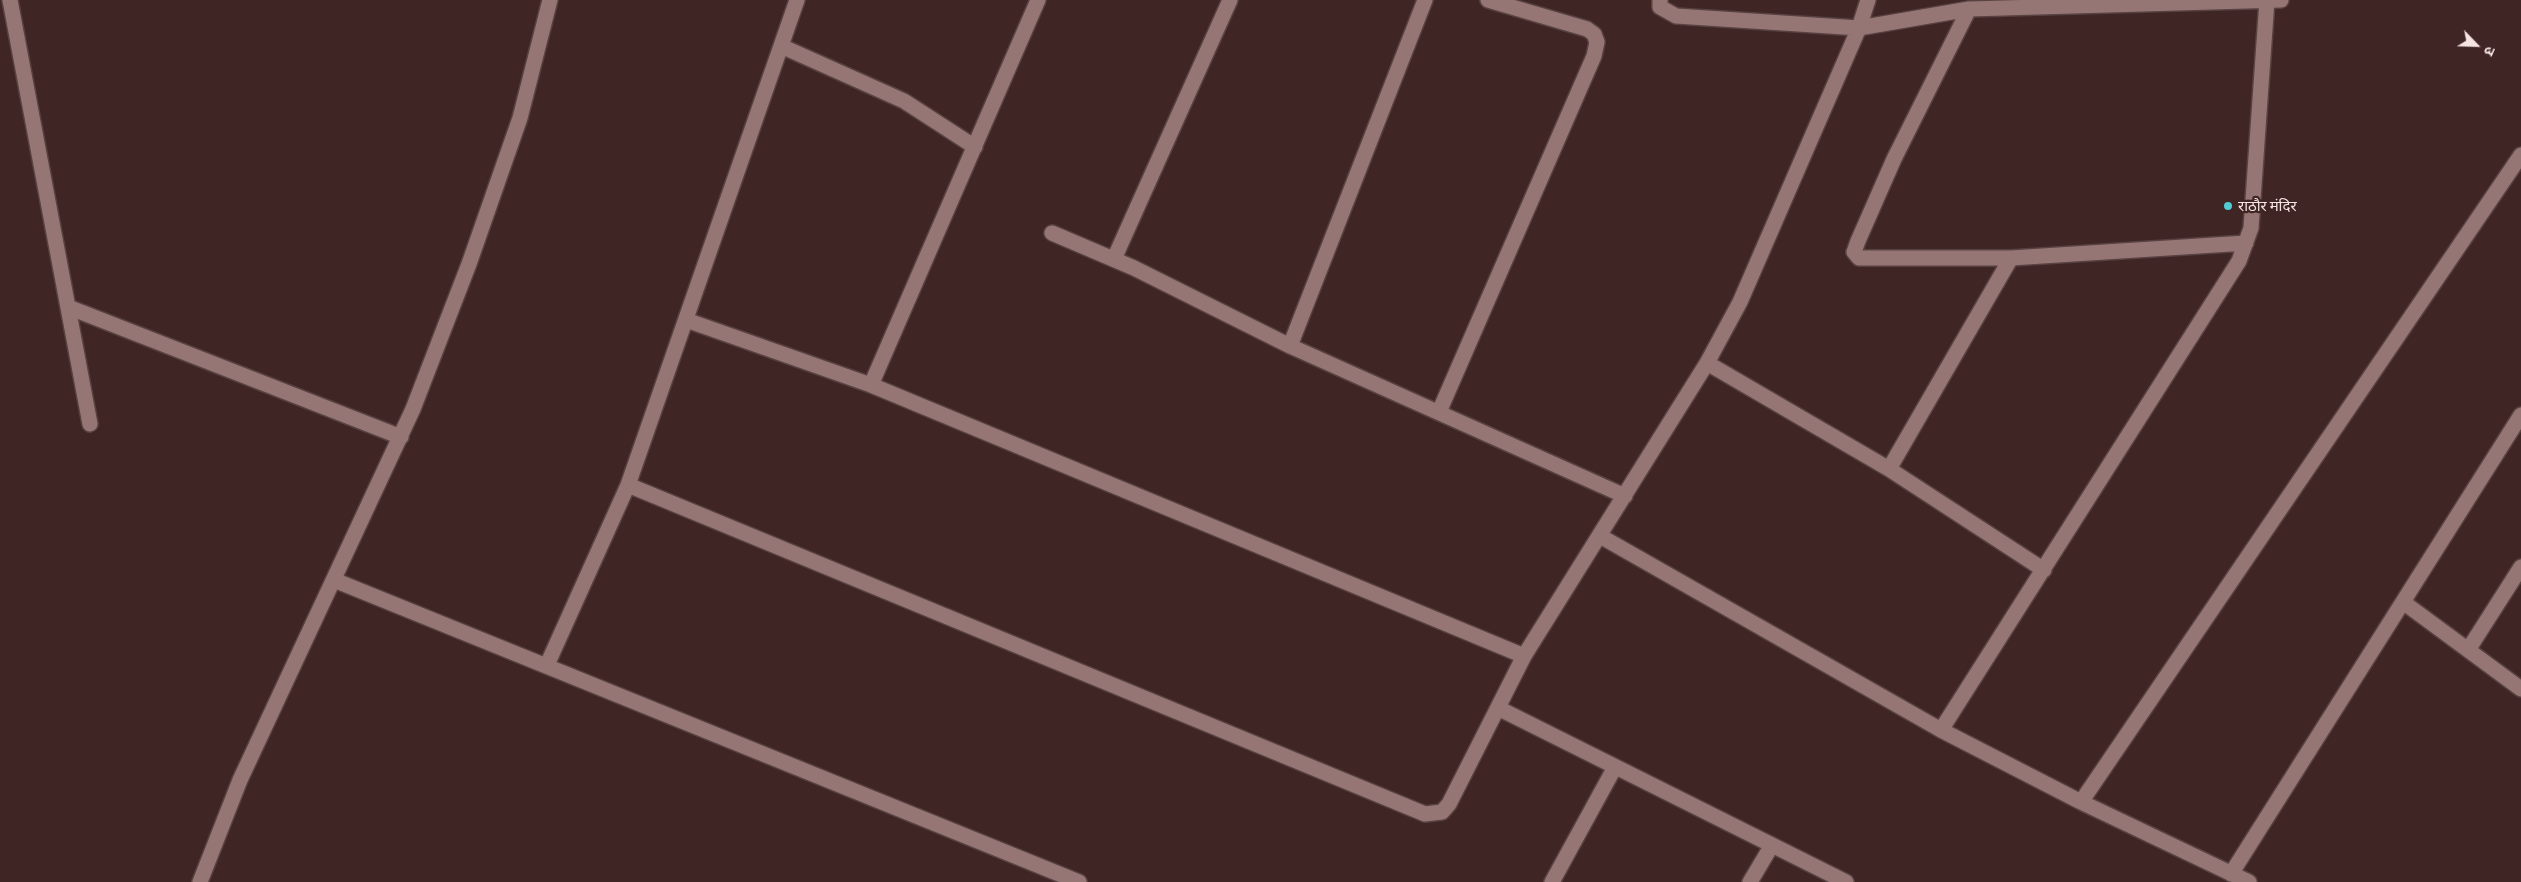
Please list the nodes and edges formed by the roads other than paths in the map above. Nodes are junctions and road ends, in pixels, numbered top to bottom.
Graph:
1 (10, 0) edge
2 (550, 0) edge
3 (797, 0) edge
4 (1038, 0) edge
5 (1230, 0) edge
6 (1425, 0) edge
7 (1488, 0) edge
8 (1660, 0) edge
9 (1868, 0) edge
10 (2272, 0) edge
11 (1531, 6) edge
12 (1969, 9) junction
13 (1859, 28) junction
14 (781, 46) junction
15 (975, 147) junction
16 (2521, 155) edge
17 (1052, 232) dead end
18 (2246, 243) junction
19 (2011, 258) junction
20 (1114, 259) junction
21 (68, 307) junction
22 (686, 320) junction
23 (1290, 346) junction
24 (1707, 363) junction
25 (871, 385) junction
26 (1439, 412) junction
27 (2521, 415) edge
28 (90, 424) dead end
29 (401, 437) junction
30 (1888, 469) junction
31 (628, 485) junction
32 (1625, 496) junction
33 (1600, 536) junction
34 (2521, 567) edge
35 (2044, 570) junction
36 (334, 580) junction
37 (2404, 602) junction
38 (2468, 650) junction
39 (1524, 656) junction
40 (547, 665) junction
41 (2521, 689) edge
42 (1498, 708) junction
43 (1941, 730) junction
44 (1615, 766) junction
45 (2081, 802) junction
46 (1772, 845) junction
47 (2231, 874) junction
48 (200, 882) edge
49 (1079, 882) edge
50 (1552, 882) edge
51 (1750, 882) edge
52 (1846, 882) edge
53 (2249, 882) edge

1 - 21 street
2 - 29 street
3 - 14 street
4 - 15 street
5 - 20 street
6 - 23 street
7 - 11 street
8 - 13 street
9 - 13 street
10 - 12 street
10 - 18 street
11 - 26 street
12 - 13 street
12 - 19 street
13 - 24 street
14 - 15 street
14 - 22 street
15 - 25 street
16 - 45 street
17 - 20 street
18 - 19 street
18 - 35 street
19 - 30 street
20 - 23 street
21 - 28 street
21 - 29 street
22 - 25 street
22 - 31 street
23 - 26 street
24 - 30 street
24 - 32 street
25 - 39 street
26 - 32 street
27 - 37 street
29 - 36 street
30 - 35 street
31 - 40 street
31 - 42 street
32 - 33 street
33 - 39 street
33 - 43 street
34 - 38 street
35 - 43 street
36 - 40 street
36 - 48 street
37 - 38 street
37 - 47 street
38 - 41 street
39 - 42 street
40 - 49 street
42 - 44 street
43 - 45 street
44 - 46 street
44 - 50 street
45 - 47 street
46 - 51 street
46 - 52 street
47 - 53 street

